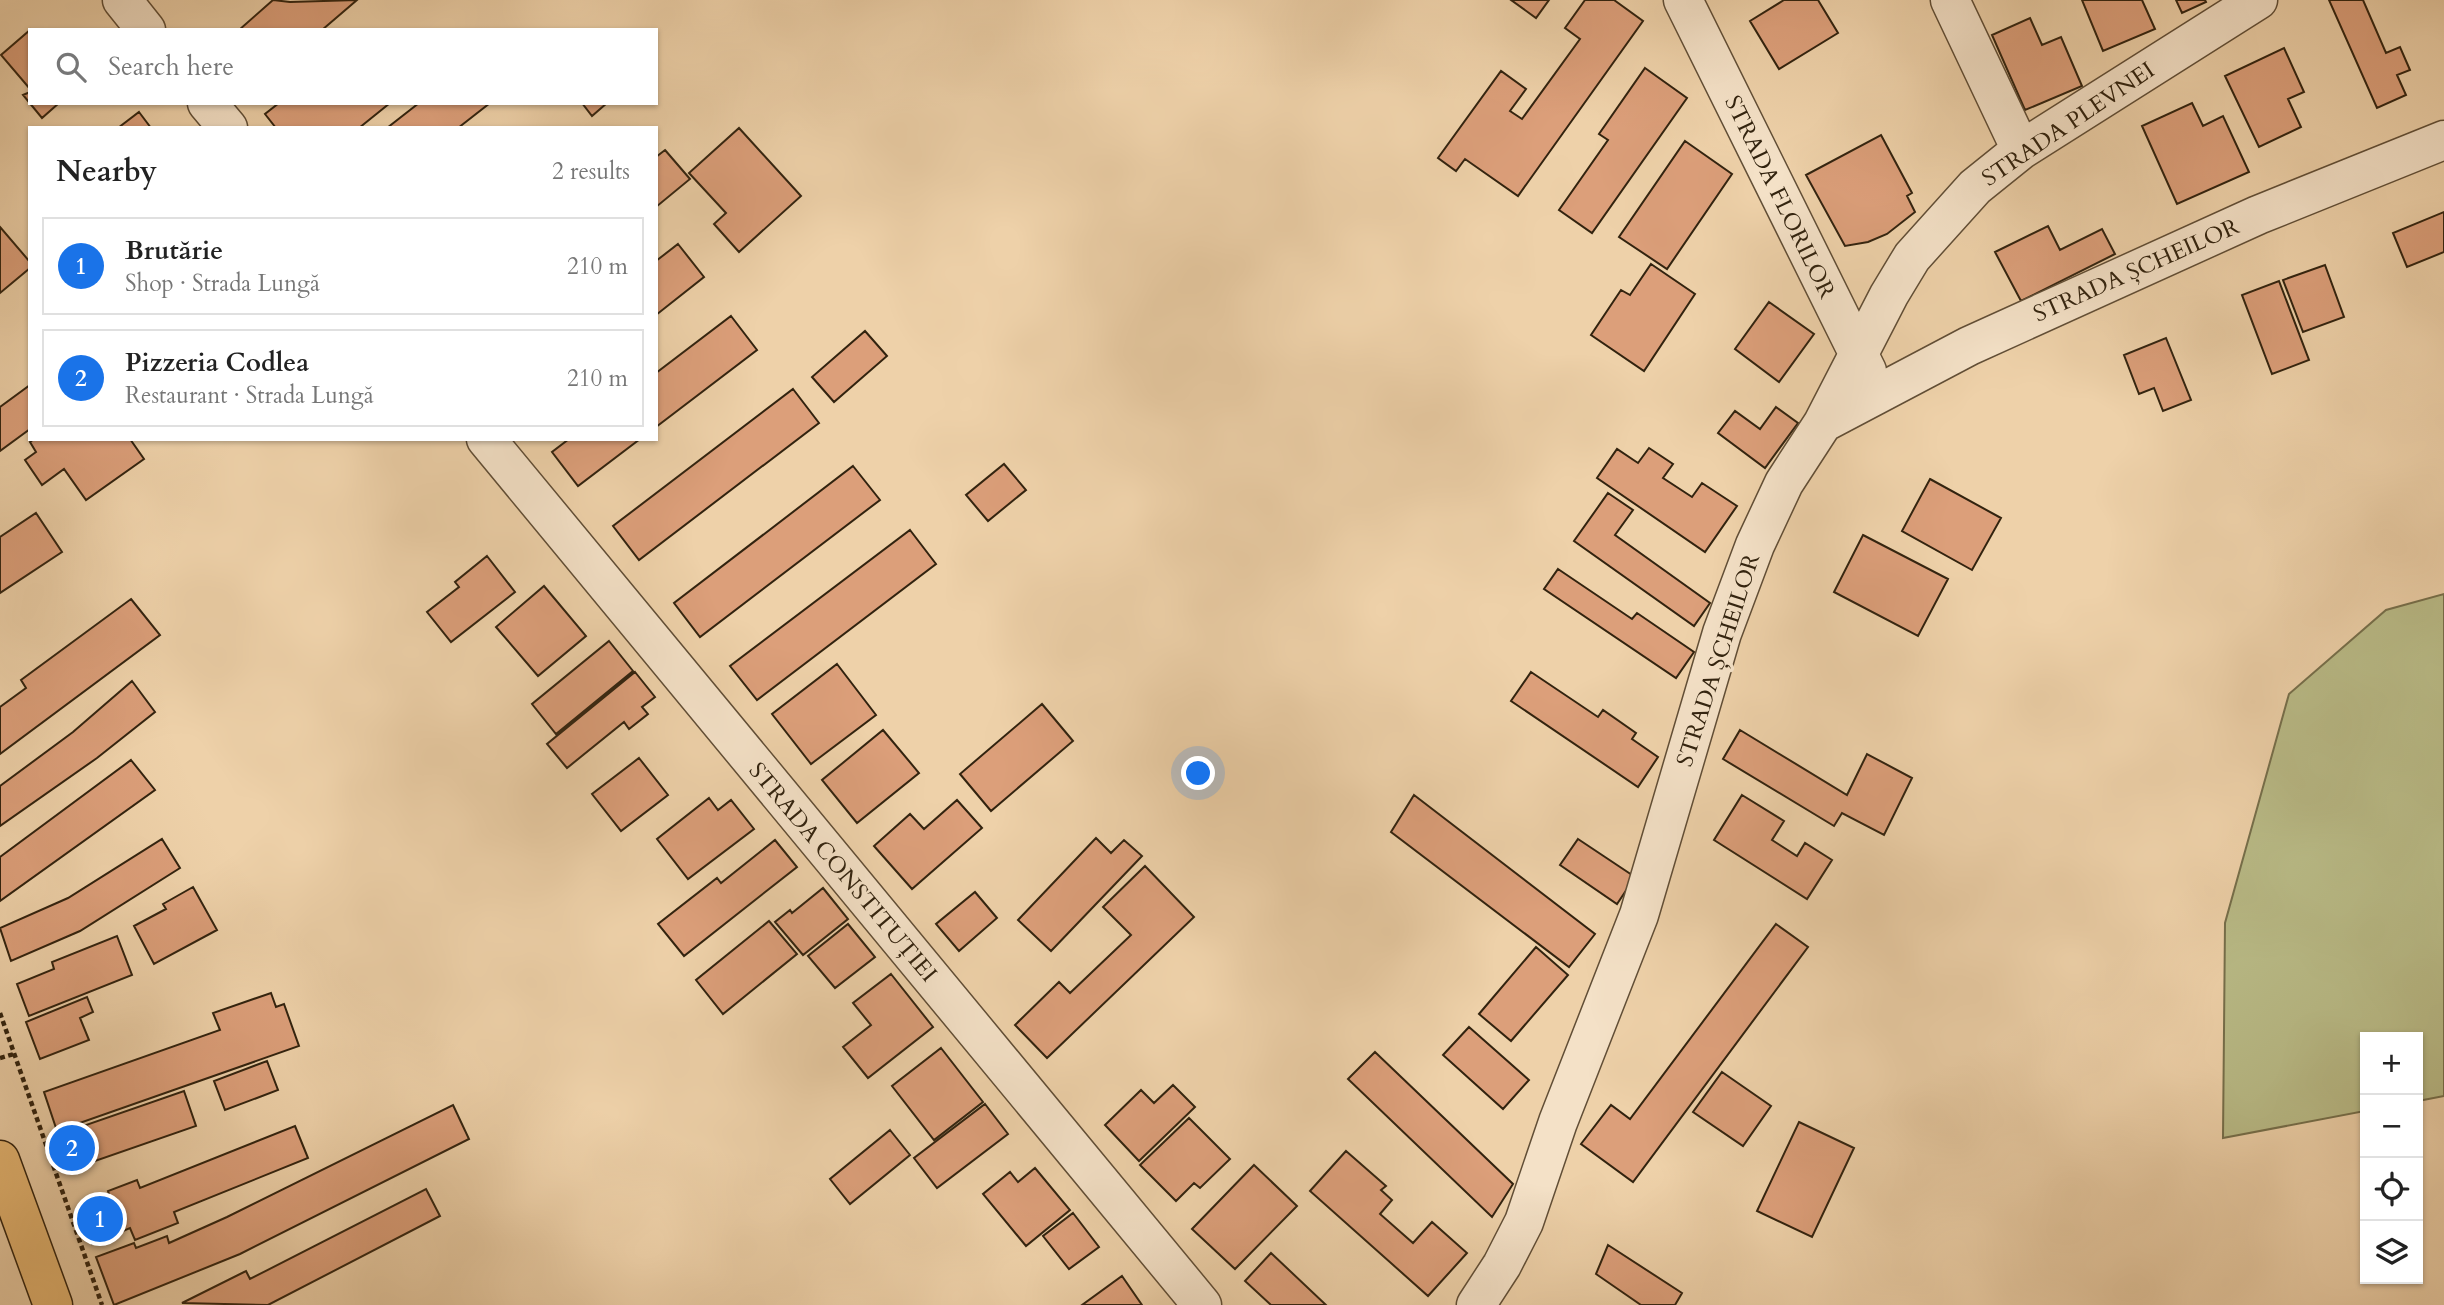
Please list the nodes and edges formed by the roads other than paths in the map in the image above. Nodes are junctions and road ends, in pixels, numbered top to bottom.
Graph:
1 (122, 0) edge
2 (1683, 0) edge
3 (1950, 0) edge
4 (2258, 0) edge
5 (144, 28) edge
6 (209, 105) edge
7 (226, 126) edge
8 (2444, 140) edge
9 (2021, 150) junction
10 (1858, 354) junction
11 (1879, 393) junction
12 (1823, 423) junction
13 (487, 441) edge
14 (0, 1160) edge
15 (53, 1305) edge
16 (1201, 1305) edge
17 (1476, 1305) edge

1 - 5 street
2 - 10 street, STRADA FLORILOR
3 - 9 street
4 - 9 street, STRADA PLEVNEI
6 - 7 street
8 - 11 street, STRADA ȘCHEILOR
9 - 10 street, STRADA PLEVNEI
10 - 11 street, STRADA FLORILOR
10 - 12 street, STRADA PLEVNEI
11 - 12 street, STRADA ȘCHEILOR
12 - 17 street, STRADA ȘCHEILOR
13 - 16 street, STRADA CONSTITUȚIEI
14 - 15 highway

